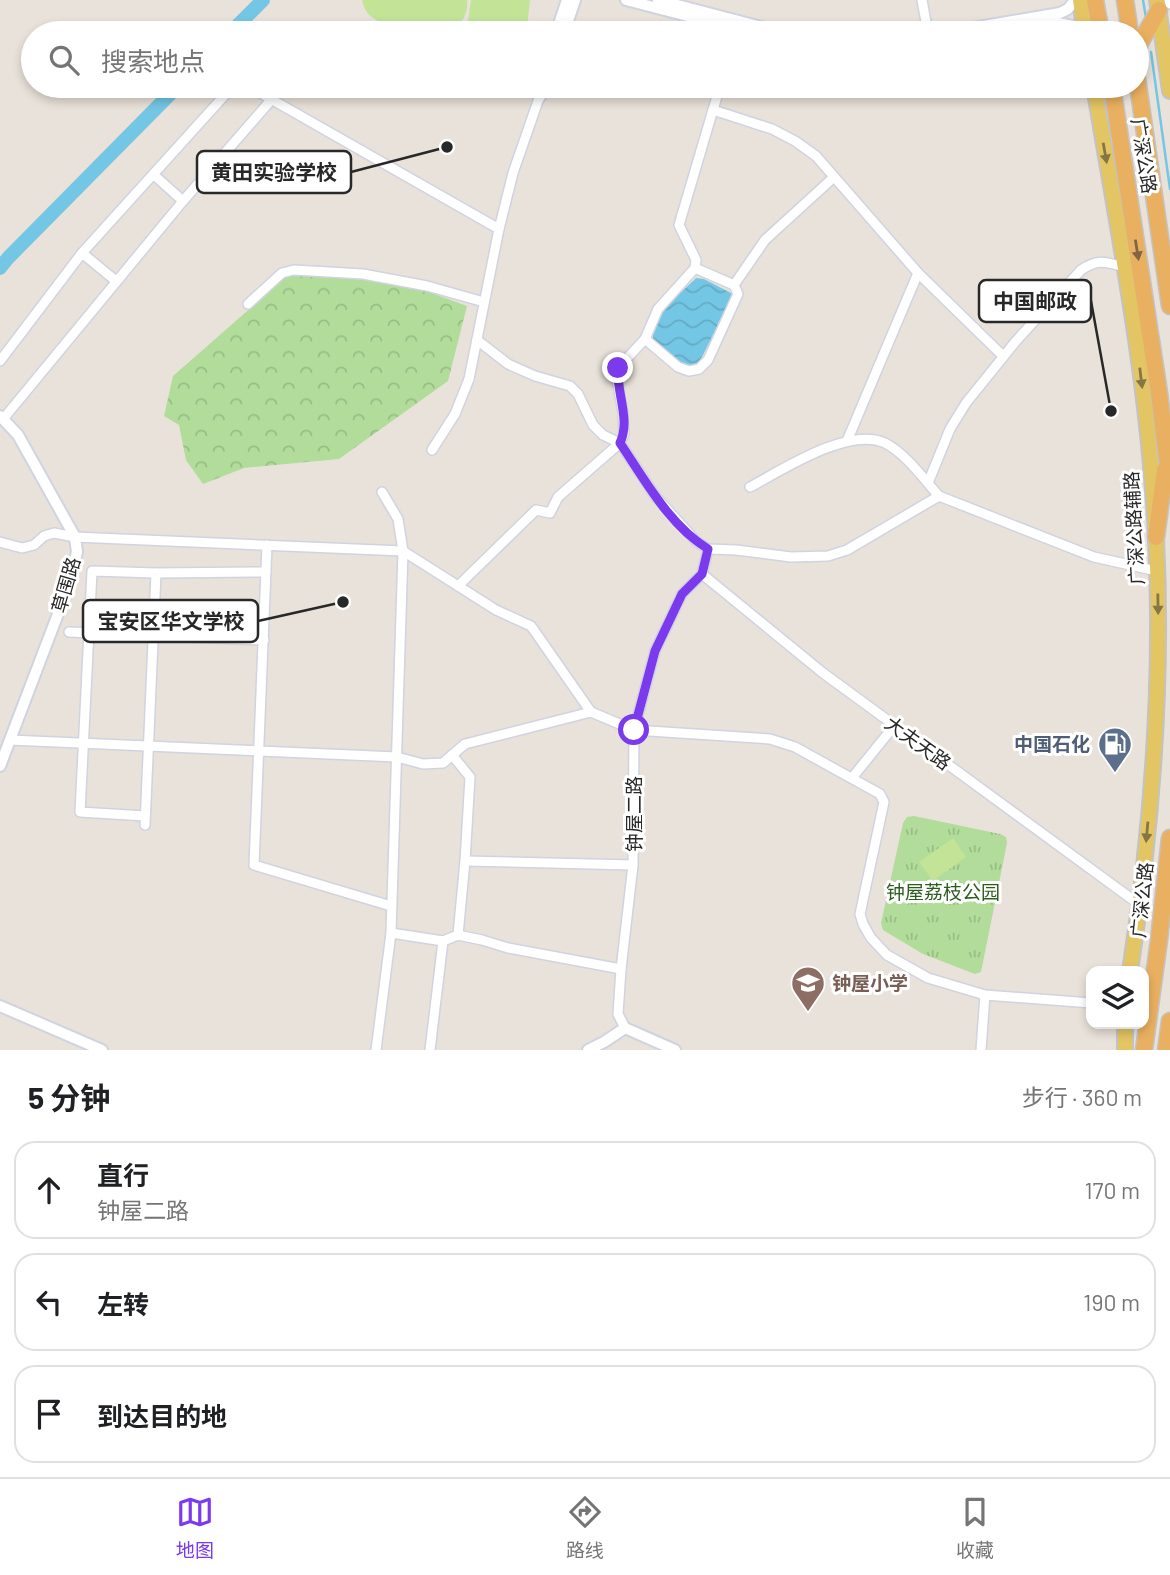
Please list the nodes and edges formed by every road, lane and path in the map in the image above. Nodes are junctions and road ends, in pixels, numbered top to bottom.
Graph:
1 (567, 0) edge
2 (575, 0) edge
3 (626, 0) edge
4 (658, 0) edge
5 (922, 0) edge
6 (1077, 0) edge
7 (1095, 0) edge
8 (1125, 0) edge
9 (1130, 0) edge
10 (1164, 4) edge
11 (560, 21) edge
12 (568, 21) edge
13 (709, 21) edge
14 (717, 21) edge
15 (926, 21) edge
16 (1013, 21) edge
17 (1081, 21) edge
18 (1099, 21) edge
19 (1128, 21) edge
20 (1130, 21) edge
21 (1149, 28) edge
22 (1170, 91) edge
23 (222, 98) edge
24 (539, 98) edge
25 (716, 98) edge
26 (1096, 98) edge
27 (1114, 98) edge
28 (1140, 98) edge
29 (272, 99) joint
30 (713, 110) junction
31 (154, 175) junction
32 (834, 177) junction
33 (183, 201) junction
34 (499, 229) junction
35 (82, 253) junction
36 (1125, 267) junction
37 (695, 268) junction
38 (918, 273) junction
39 (116, 281) junction
40 (734, 285) junction
41 (484, 302) junction
42 (248, 304) dead end
43 (1170, 306) edge
44 (645, 339) junction
45 (477, 340) junction
46 (1003, 356) junction
47 (0, 361) edge
48 (2, 417) edge
49 (847, 441) junction
50 (620, 443) junction
51 (432, 450) dead end
52 (1167, 454) junction
53 (928, 483) junction
54 (1170, 483) edge
55 (750, 487) dead end
56 (382, 492) dead end
57 (939, 496) junction
58 (75, 537) junction
59 (1156, 537) junction
60 (0, 542) edge
61 (267, 545) junction
62 (708, 549) junction
63 (403, 551) junction
64 (1157, 571) junction
65 (266, 572) junction
66 (156, 573) junction
67 (702, 574) junction
68 (458, 586) junction
69 (69, 632) dead end
70 (89, 633) junction
71 (154, 635) junction
72 (264, 640) junction
73 (591, 712) junction
74 (894, 726) junction
75 (634, 730) junction
76 (10, 740) junction
77 (83, 743) junction
78 (148, 746) junction
79 (260, 751) junction
80 (452, 755) junction
81 (397, 757) junction
82 (0, 766) edge
83 (852, 778) junction
84 (1170, 838) edge
85 (465, 861) junction
86 (634, 865) junction
87 (1140, 905) junction
88 (391, 906) junction
89 (390, 933) junction
90 (458, 934) junction
91 (443, 942) junction
92 (1131, 966) edge
93 (621, 970) junction
94 (985, 995) junction
95 (1086, 1003) edge
96 (0, 1006) edge
97 (1170, 1021) edge
98 (625, 1028) junction
99 (1125, 1029) edge
100 (102, 1050) edge
101 (376, 1050) edge
102 (430, 1050) edge
103 (588, 1050) edge
104 (675, 1050) edge
105 (981, 1050) edge
106 (1125, 1050) edge
107 (1144, 1050) edge
108 (1167, 1050) edge

1 - 11 street
2 - 12 street
3 - 13 street
4 - 14 street
5 - 15 street
6 - 16 street
6 - 17 main road
7 - 18 highway
8 - 19 highway
9 - 20 highway
10 - 21 highway
10 - 22 main road
23 - 31 street
24 - 34 street
25 - 30 street
26 -> 36 main road, 广深公路辅路
27 -> 52 highway, 广深公路
28 - 43 highway, 广深公路
29 - 33 street
29 - 34 street
30 - 32 street
30 - 37 street
31 - 33 street
31 - 35 street
32 - 38 street
32 - 40 street
33 - 39 street
34 - 41 street
35 - 39 street
35 - 47 street
36 - 46 street
36 -> 59 main road, 广深公路辅路
37 - 40 street
37 - 44 street
38 - 46 street
38 - 49 street
39 - 48 street
40 - 44 street
41 - 42 street
41 - 45 street
44 - 50 street
45 - 50 street
45 - 51 street
46 - 53 street
48 - 58 street, 草围路
49 - 53 street
49 - 55 street
50 - 62 street
50 - 68 street
52 - 54 highway, 广深公路
52 - 59 highway
53 - 57 street
56 - 63 street
57 - 62 street
57 - 64 street
58 - 60 street
58 - 61 street
58 - 76 street, 草围路
59 - 64 main road, 广深公路辅路
61 - 63 street
61 - 65 street
62 - 67 street
63 - 68 street
63 - 81 street
64 -> 87 main road, 广深公路辅路
65 - 66 street
65 - 72 street
66 - 70 street
66 - 71 street
67 - 74 street, 大夫天路
67 - 75 street, 钟屋二路
68 - 73 street
69 - 70 street
70 - 71 street
70 - 77 street
71 - 72 street
71 - 78 street
72 - 79 street
73 - 75 street
73 - 80 street
74 - 83 street
74 - 87 street, 大夫天路
75 - 83 street
75 - 86 street, 钟屋二路
76 - 77 street
76 - 82 street, 草围路
77 - 78 street
77 - 78 street
78 - 79 street
79 - 81 street
79 - 88 street
80 - 81 street
80 - 85 street
81 - 88 street
83 - 94 street
84 - 107 highway, 广深公路
85 - 86 street
85 - 90 street
86 - 93 street, 钟屋二路
87 - 92 main road, 广深公路辅路
88 - 89 street
89 - 91 street
89 - 101 street
90 - 91 street
90 - 93 street
91 - 102 street
93 - 98 street, 钟屋二路
94 - 95 street
94 - 105 street
96 - 100 street
97 - 108 highway
98 - 103 street
98 - 104 street
99 - 106 main road

